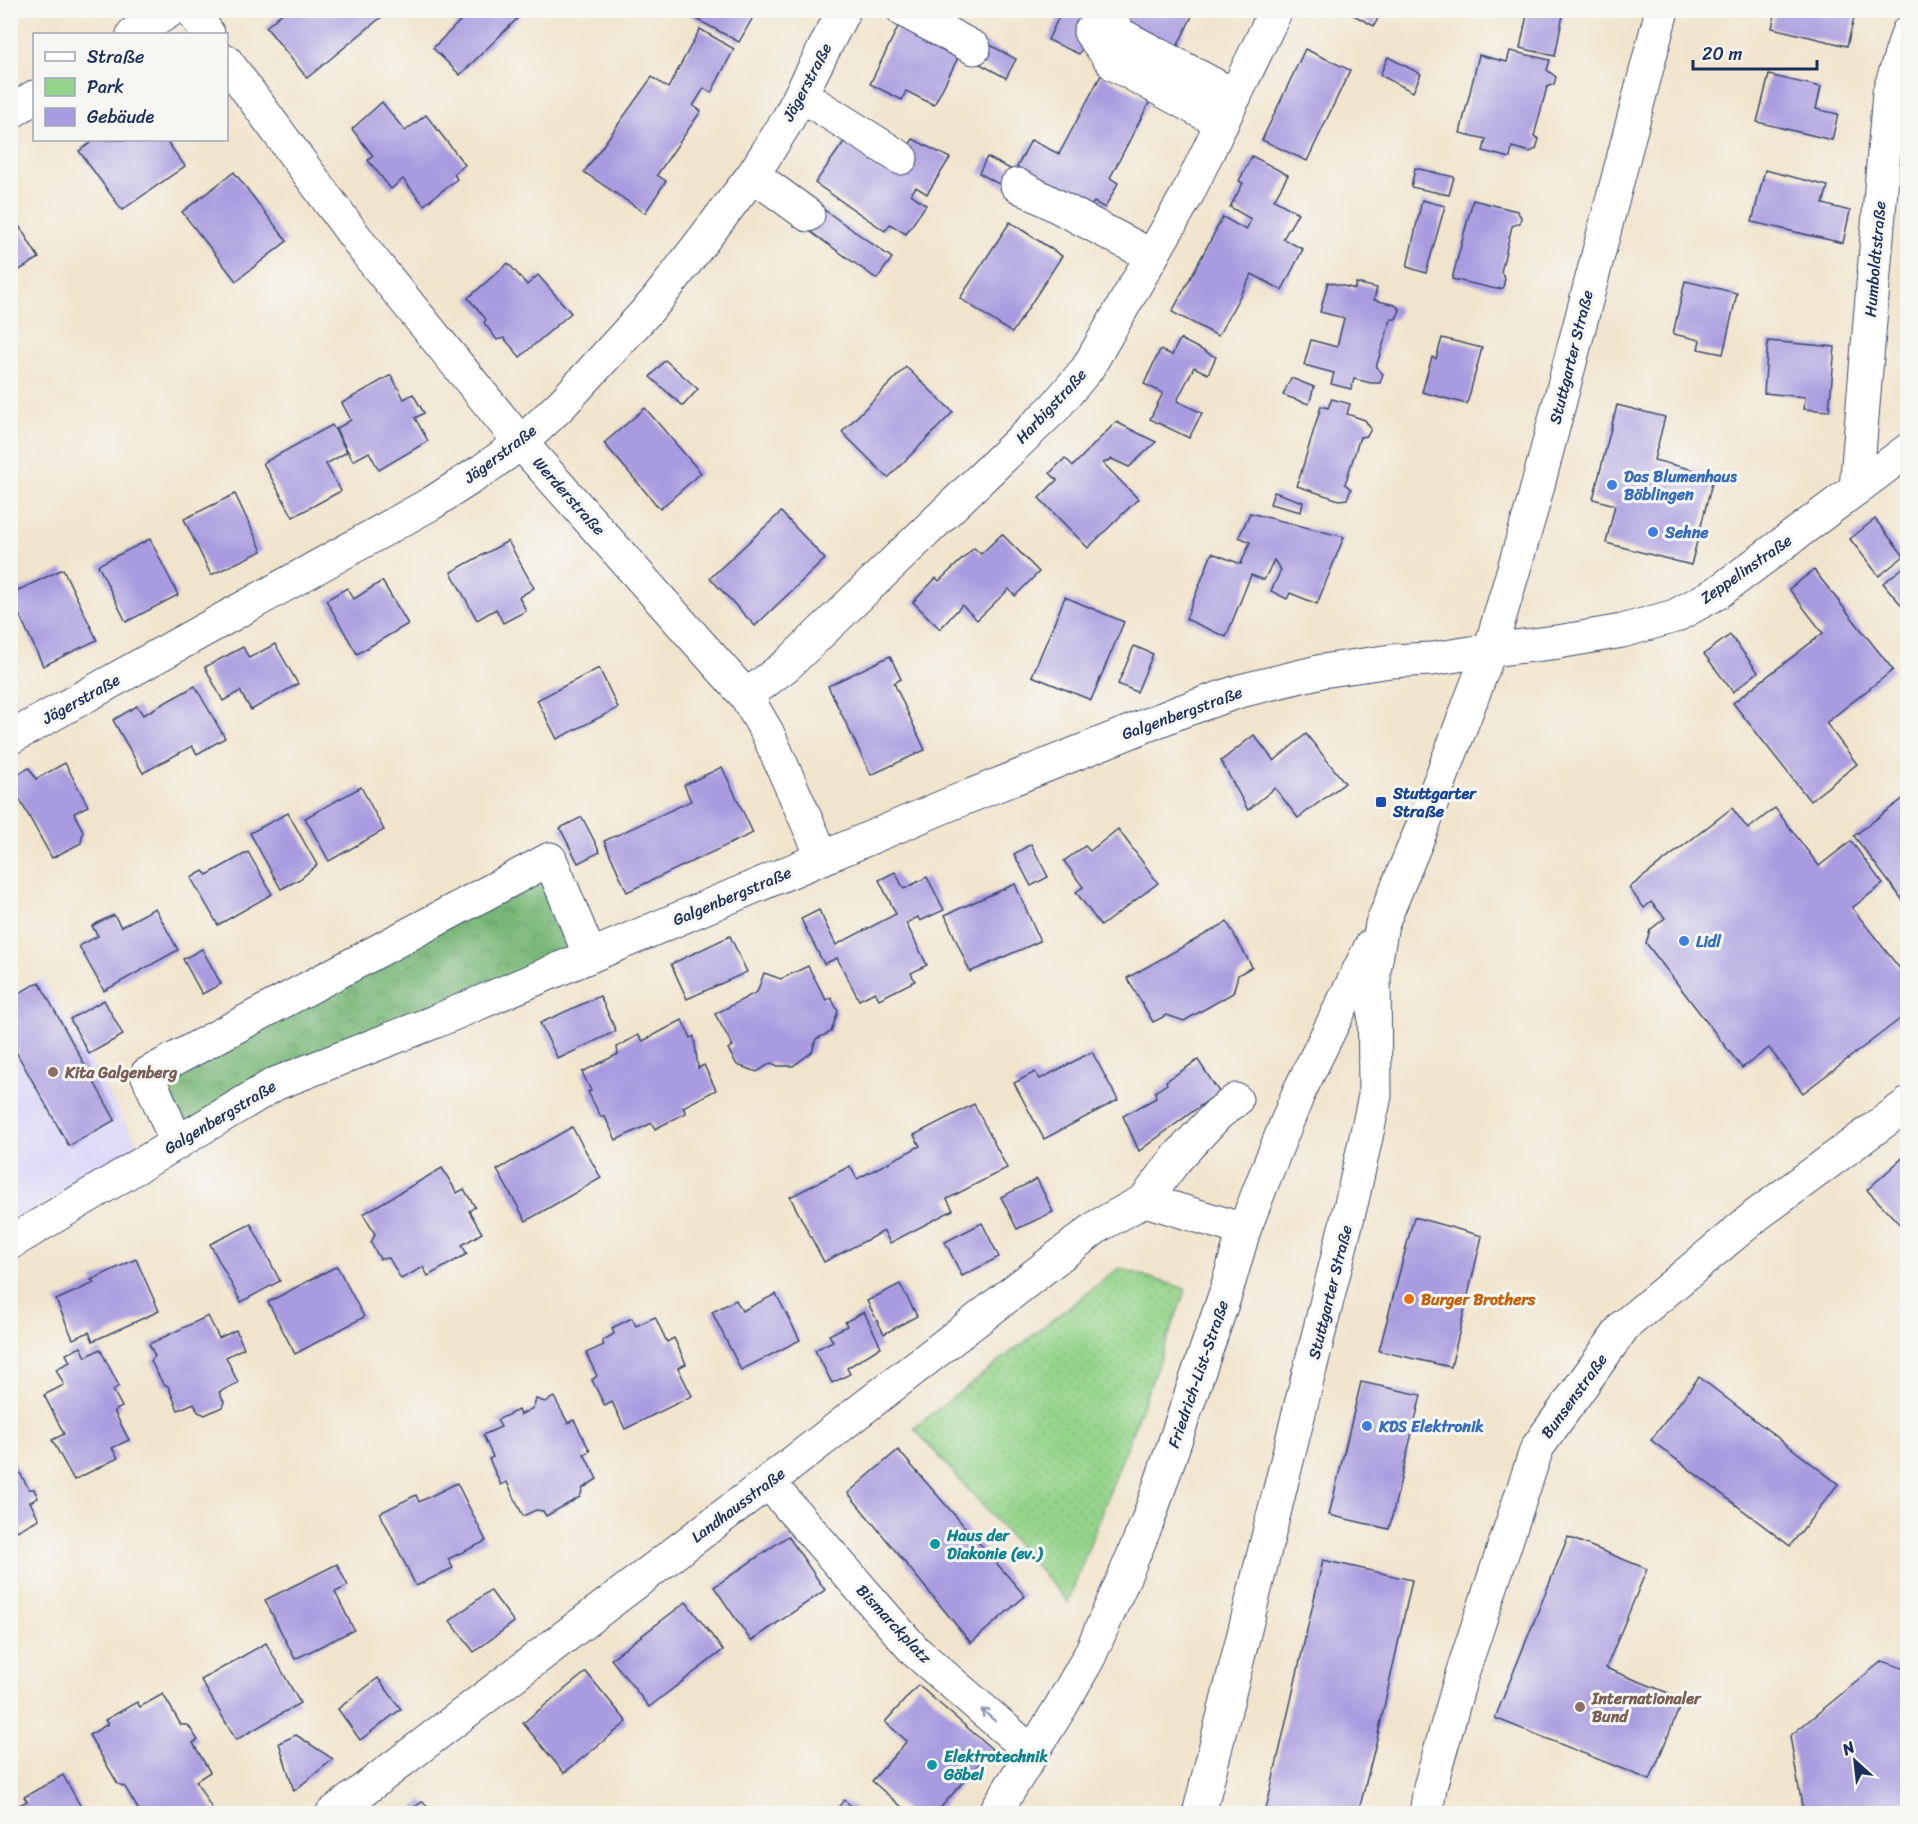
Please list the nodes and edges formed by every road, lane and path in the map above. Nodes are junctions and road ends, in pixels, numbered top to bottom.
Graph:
1 (171, 10) edge
2 (192, 10) edge
3 (844, 10) edge
4 (903, 10) edge
5 (1276, 10) edge
6 (1662, 10) edge
7 (1095, 22) dead end
8 (1908, 32) edge
9 (135, 33) edge
10 (207, 33) edge
11 (974, 48) dead end
12 (228, 64) edge
13 (801, 95) junction
14 (33, 98) edge
15 (1228, 110) junction
16 (10, 113) edge
17 (901, 158) dead end
18 (753, 175) junction
19 (1017, 185) dead end
20 (808, 215) dead end
21 (1152, 256) junction
22 (520, 442) junction
23 (1908, 450) edge
24 (1856, 489) junction
25 (1490, 650) junction
26 (746, 696) junction
27 (10, 738) edge
28 (823, 858) junction
29 (1382, 924) junction
30 (590, 956) junction
31 (1236, 1100) dead end
32 (1908, 1104) edge
33 (177, 1143) junction
34 (1145, 1200) junction
35 (1244, 1230) junction
36 (10, 1243) edge
37 (768, 1482) junction
38 (1032, 1753) junction
39 (332, 1814) edge
40 (993, 1814) edge
41 (1198, 1814) edge
42 (1426, 1814) edge

1 - 9 street
2 - 10 street
3 - 13 street, Jägerstraße
4 - 11 street
5 - 15 street, Harbigstraße
6 - 25 street, Stuttgarter Straße
7 - 15 street
8 - 24 street, Humboldtstraße
12 - 22 street, Werderstraße
13 - 17 street
13 - 18 street, Jägerstraße
14 - 16 street
15 - 21 street, Harbigstraße
18 - 20 street
18 - 22 street, Jägerstraße
19 - 21 street
21 - 26 street, Harbigstraße
22 - 26 street, Werderstraße
22 - 27 street, Jägerstraße
23 - 24 street, Zeppelinstraße
24 - 25 street, Zeppelinstraße
25 - 28 street, Galgenbergstraße
25 - 29 street, Stuttgarter Straße
26 - 28 street, Werderstraße
28 - 30 street, Galgenbergstraße
29 - 35 street, Friedrich-List-Straße
29 - 41 street, Stuttgarter Straße
30 - 33 street, Galgenbergstraße
30 - 33 street
31 - 34 street, Landhausstraße
32 - 42 street, Bunsenstraße
33 - 36 street, Galgenbergstraße
34 - 35 street
34 - 37 street, Landhausstraße
35 - 38 street, Friedrich-List-Straße
38 -> 37 street, Bismarckplatz
37 - 39 street, Landhausstraße
38 - 40 street, Friedrich-List-Straße

